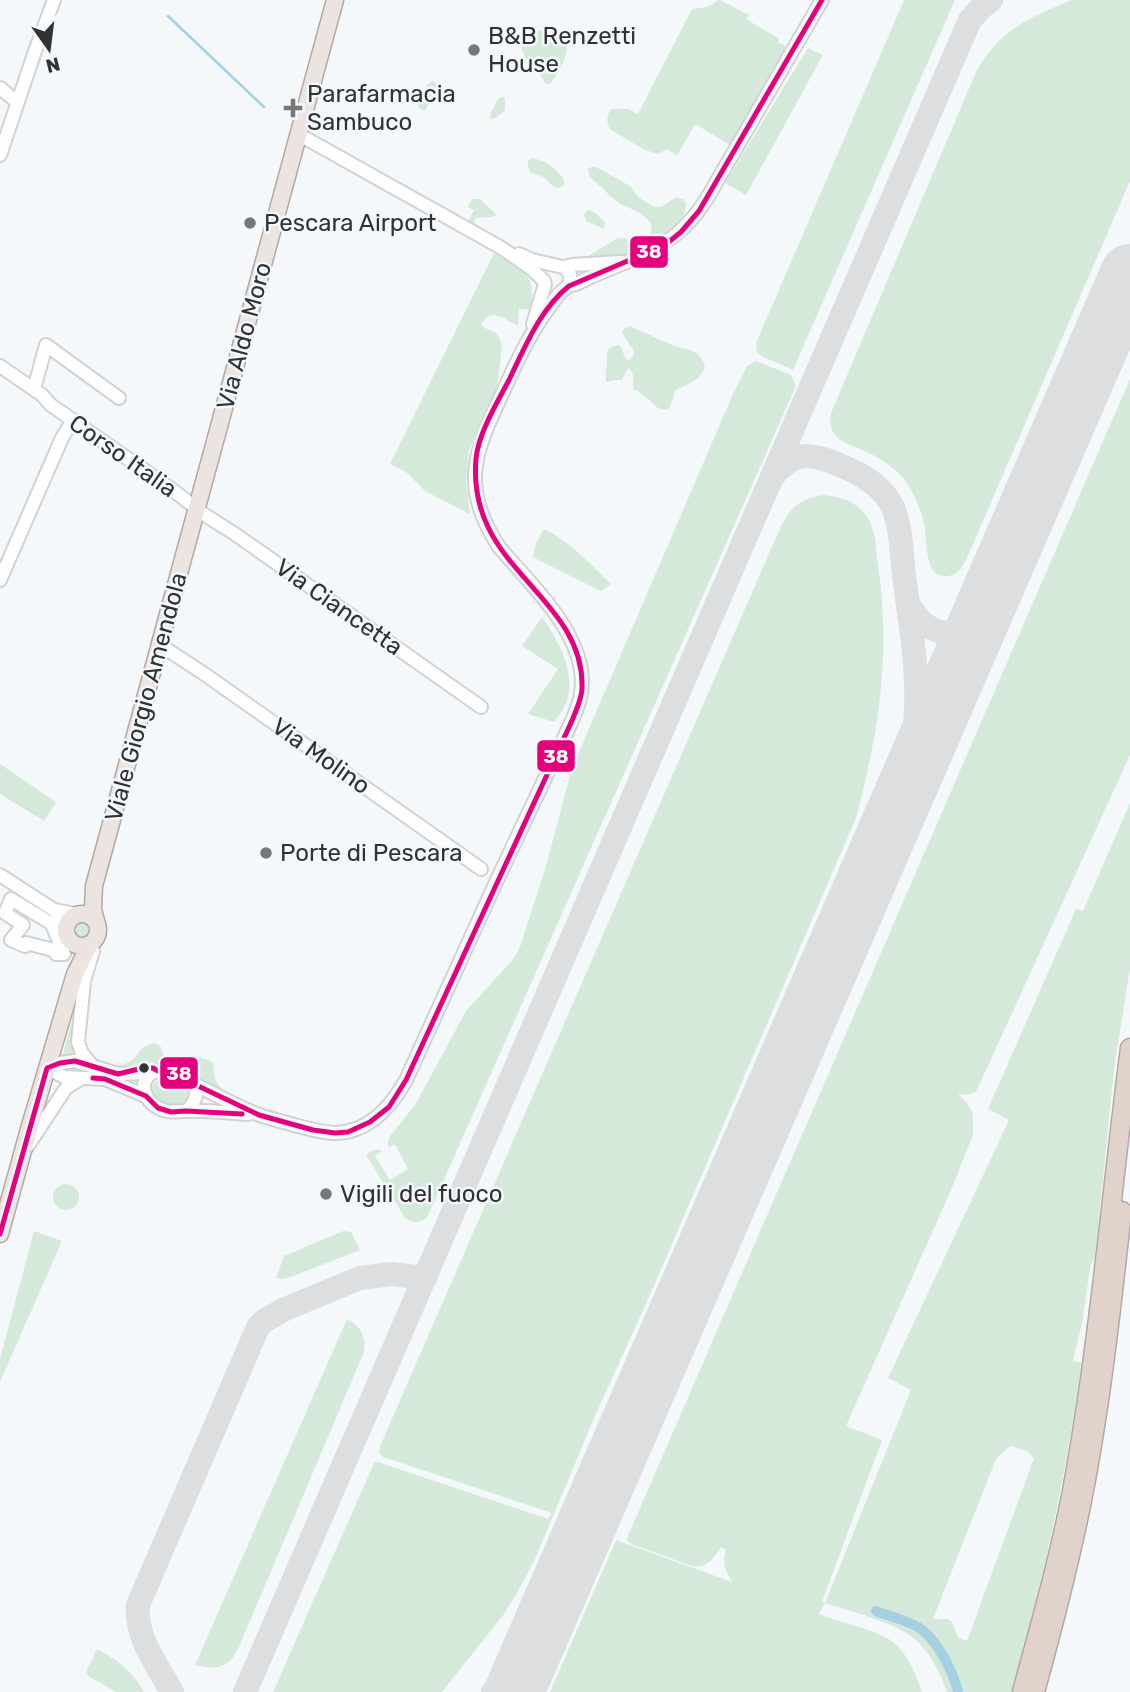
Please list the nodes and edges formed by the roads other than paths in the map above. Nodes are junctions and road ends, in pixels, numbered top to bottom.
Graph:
1 (54, 0) edge
2 (335, 0) edge
3 (822, 0) edge
4 (0, 88) edge
5 (17, 102) junction
6 (298, 134) junction
7 (0, 155) edge
8 (500, 247) junction
9 (626, 262) junction
10 (559, 266) junction
11 (544, 282) junction
12 (565, 288) junction
13 (529, 339) junction
14 (0, 366) edge
15 (0, 374) edge
16 (34, 389) junction
17 (119, 398) dead end
18 (48, 403) junction
19 (73, 420) junction
20 (197, 509) junction
21 (0, 580) edge
22 (160, 645) junction
23 (481, 707) dead end
24 (481, 869) dead end
25 (0, 875) edge
26 (94, 886) junction
27 (54, 910) junction
28 (78, 914) junction
29 (96, 921) junction
30 (67, 942) junction
31 (92, 942) junction
32 (75, 974) junction
33 (1130, 1048) edge
34 (91, 1065) junction
35 (47, 1068) junction
36 (151, 1073) junction
37 (84, 1077) junction
38 (194, 1084) junction
39 (146, 1096) junction
40 (186, 1111) junction
41 (258, 1115) junction
42 (1130, 1147) edge
43 (21, 1156) junction
44 (0, 1234) edge
45 (1022, 1692) edge
46 (1035, 1692) edge

1 - 5 street
2 - 6 main road, Via Aldo Moro
3 - 9 street
4 - 5 street
5 - 7 street
6 - 8 street
6 - 20 main road, Via Aldo Moro
8 - 10 street
8 - 11 street
9 - 10 street
9 - 12 street
10 - 11 street
10 - 12 street
11 - 12 street
11 - 13 street
12 - 13 street
13 - 41 street
14 - 16 street, Corso Italia
15 - 18 street, Corso Italia
16 - 17 street
16 - 18 street, Corso Italia
18 - 19 street, Corso Italia
19 - 20 street, Corso Italia
19 - 21 street
20 - 22 main road, Viale Giorgio Amendola
20 - 23 street, Via Ciancetta
22 - 24 street, Via Molino
22 - 26 main road, Viale Giorgio Amendola
25 - 27 street
26 - 28 main road, Viale Giorgio Amendola
26 - 29 main road, Viale Giorgio Amendola
27 - 28 street
27 - 30 street
28 - 29 main road
28 - 30 main road
29 - 31 main road
30 - 30 street
30 - 31 main road
30 - 32 main road
31 - 32 main road
31 - 34 street
32 - 35 main road
33 - 45 highway
34 - 35 street
34 - 36 street
35 - 37 street
35 - 43 main road
36 - 38 street
36 - 39 street
37 - 39 street
37 - 43 street
38 - 40 street
38 - 41 street
39 - 40 street
40 - 41 street
42 - 46 highway
43 - 44 main road

